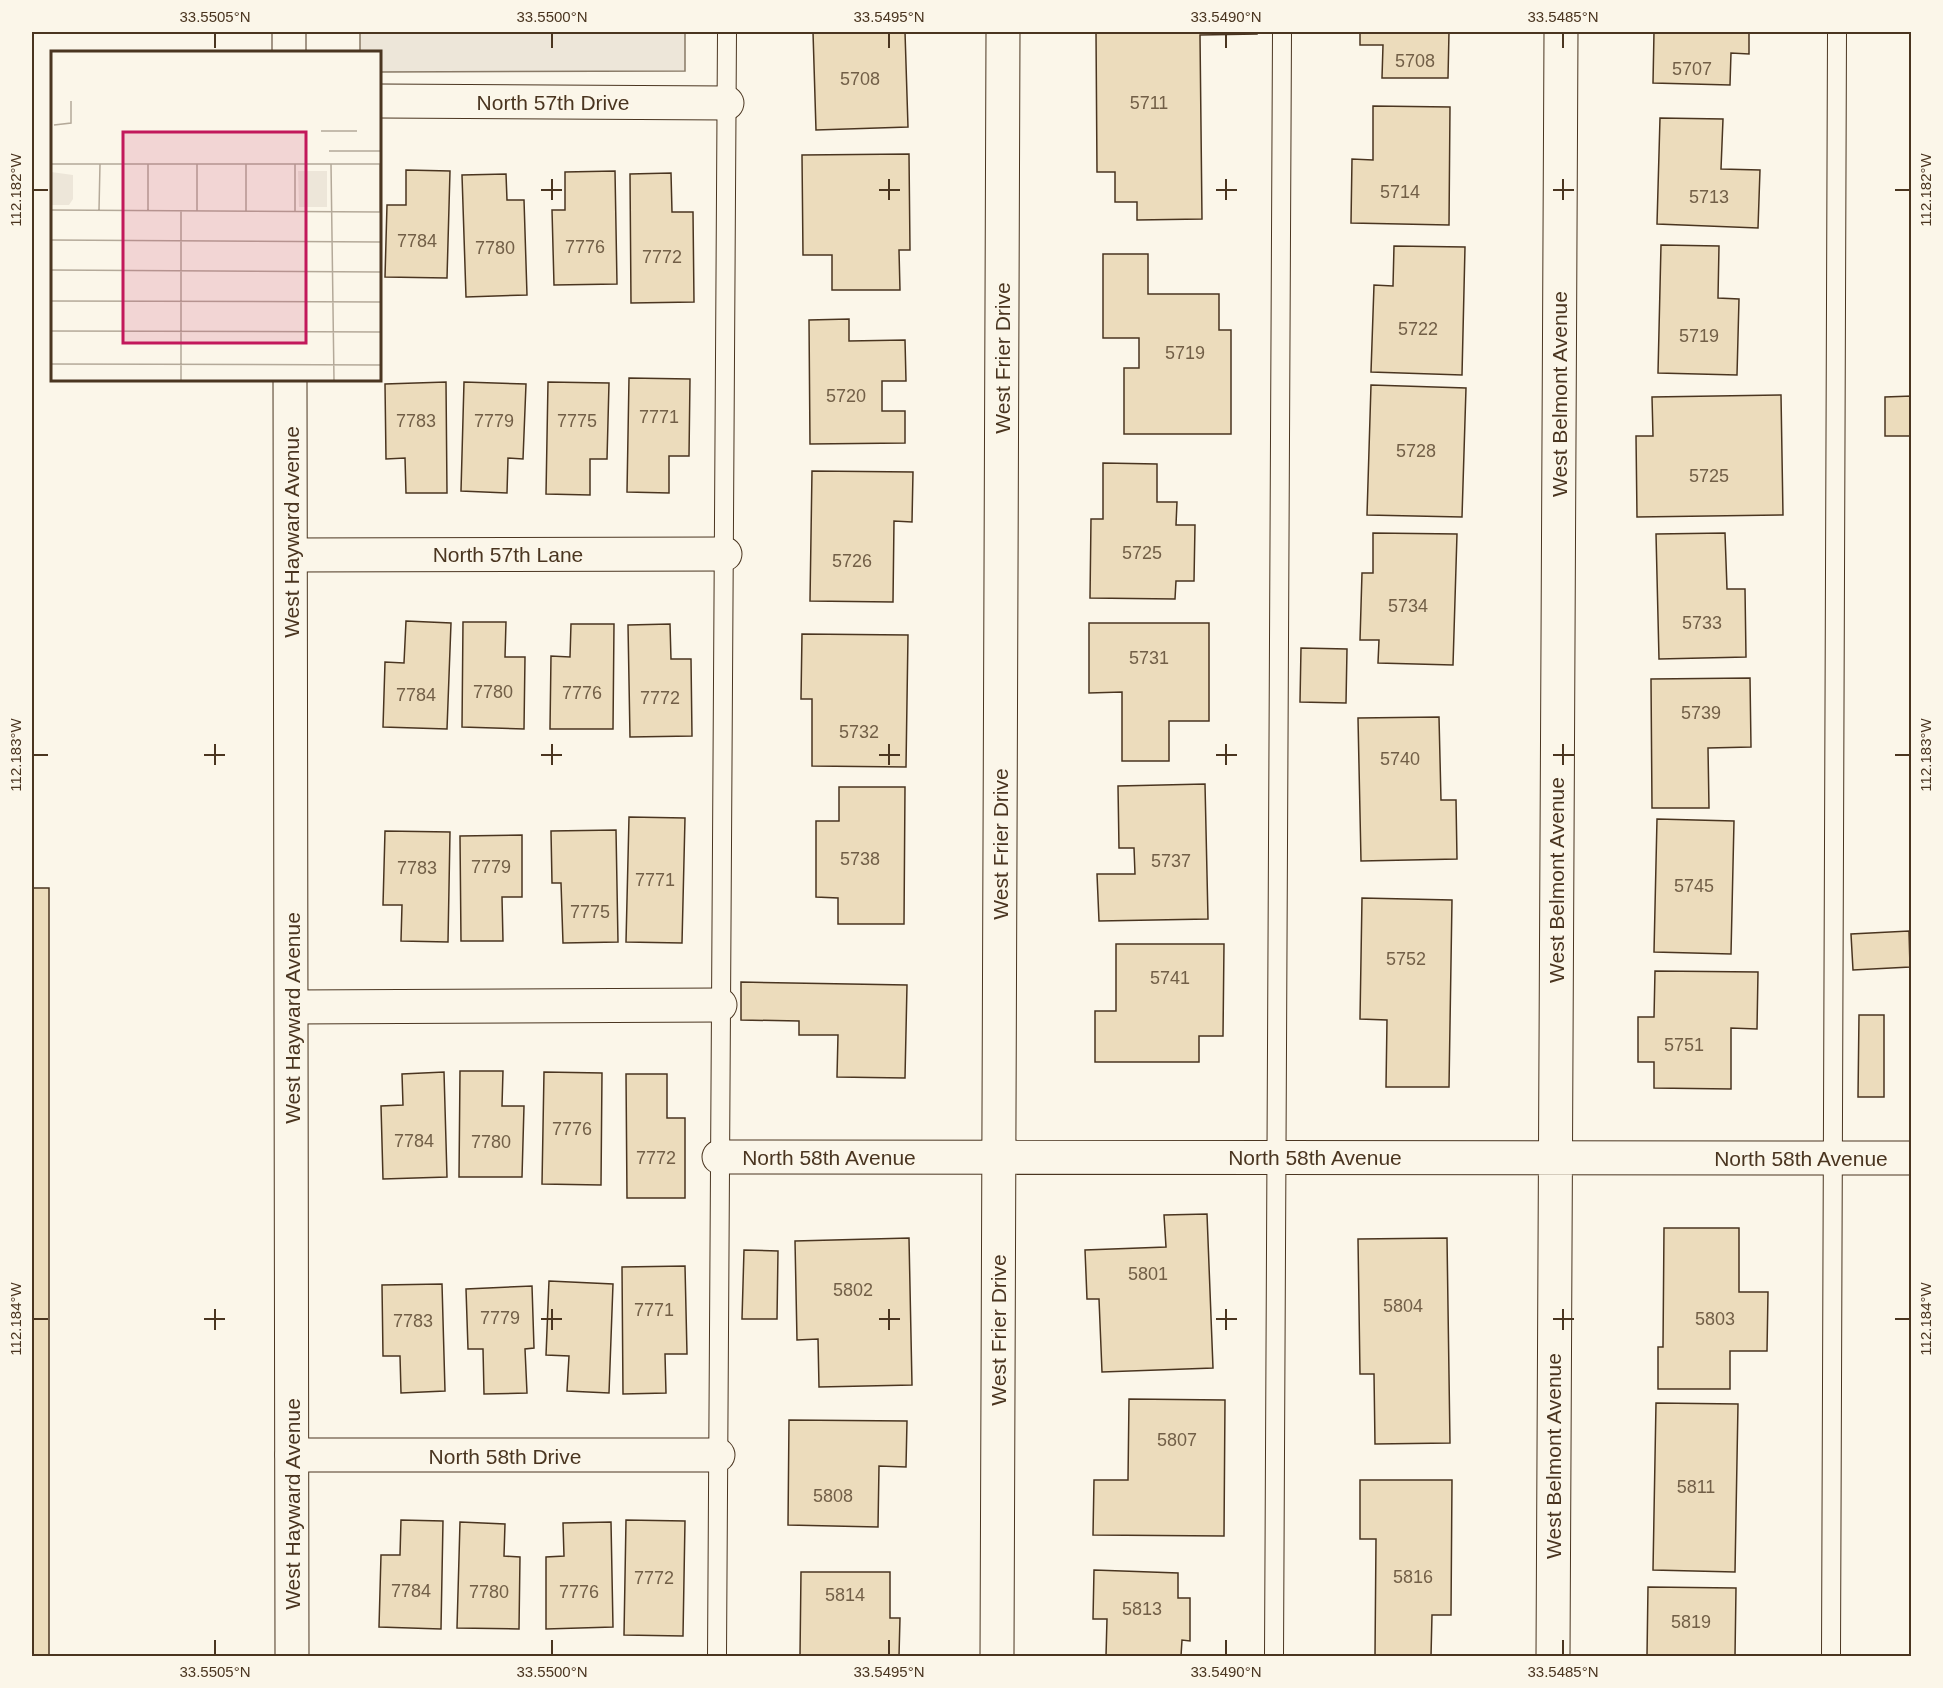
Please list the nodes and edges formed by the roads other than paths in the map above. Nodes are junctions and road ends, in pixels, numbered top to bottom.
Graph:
1 (289, 32) edge
2 (727, 32) edge
3 (1003, 32) edge
4 (1281, 32) edge
5 (1561, 32) edge
6 (1837, 32) edge
7 (289, 51) edge
8 (381, 101) edge
9 (727, 103) junction
10 (290, 381) edge
11 (724, 554) junction
12 (291, 555) junction
13 (720, 1005) junction
14 (292, 1007) junction
15 (719, 1156) junction
16 (999, 1156) junction
17 (1276, 1157) junction
18 (1554, 1157) junction
19 (1834, 1158) junction
20 (1911, 1158) edge
21 (292, 1455) junction
22 (718, 1455) junction
23 (292, 1656) edge
24 (717, 1656) edge
25 (997, 1656) edge
26 (1274, 1656) edge
27 (1553, 1656) edge
28 (1831, 1656) edge

1 - 7 street
2 - 9 lane
3 - 16 street, West Frier Drive
4 - 17 lane
5 - 18 street, West Belmont Avenue
6 - 19 lane
8 - 9 street, North 57th Drive
9 - 11 lane
10 - 12 street, West Hayward Avenue
11 - 12 street, North 57th Lane
11 - 13 lane
12 - 14 street, West Hayward Avenue
13 - 14 street
13 - 15 lane
14 - 21 street, West Hayward Avenue
15 - 16 street, North 58th Avenue
15 - 22 lane
16 - 17 street, North 58th Avenue
16 - 25 street, West Frier Drive
17 - 18 street, North 58th Avenue
17 - 26 lane
18 - 19 street, North 58th Avenue
18 - 27 street, West Belmont Avenue
19 - 20 street, North 58th Avenue
19 - 28 lane
21 - 22 street, North 58th Drive
21 - 23 street, West Hayward Avenue
22 - 24 lane

